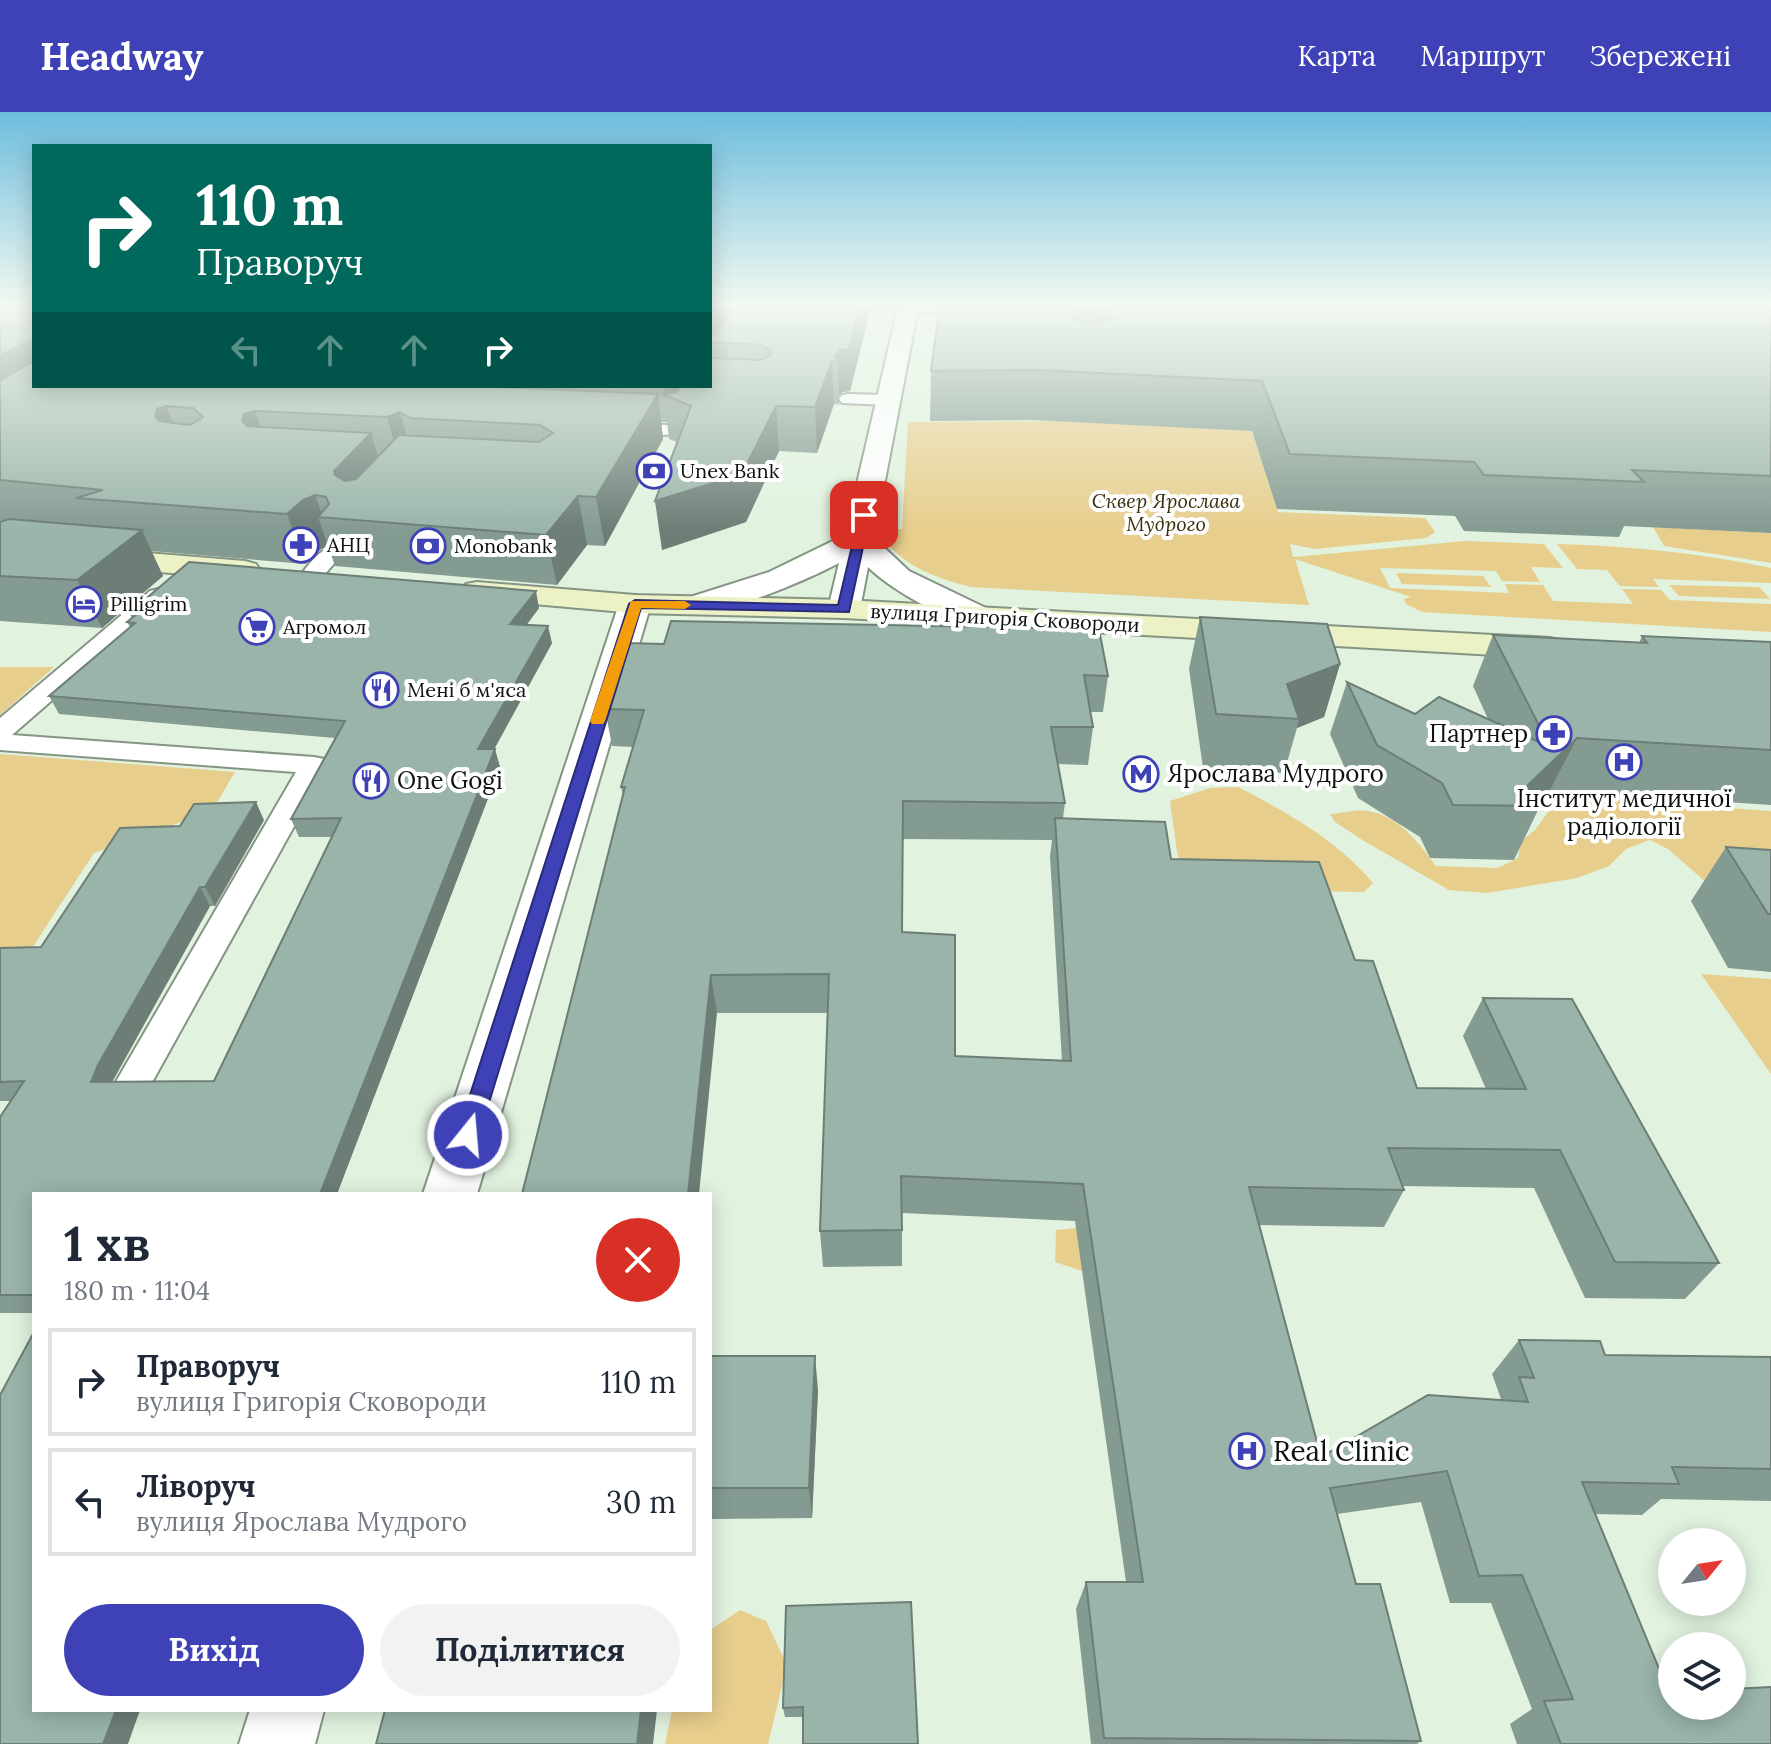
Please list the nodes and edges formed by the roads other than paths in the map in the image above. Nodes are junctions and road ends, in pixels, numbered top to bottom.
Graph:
1 (892, 379) edge
2 (700, 389) edge
3 (724, 393) edge
4 (848, 399) edge
5 (887, 400) junction
6 (595, 428) edge
7 (859, 539) junction
8 (0, 550) edge
9 (193, 566) junction
10 (307, 571) edge
11 (446, 589) edge
12 (635, 604) junction
13 (695, 606) junction
14 (844, 609) junction
15 (977, 616) junction
16 (1588, 650) edge
17 (0, 732) edge
18 (0, 742) edge
19 (132, 1085) edge
20 (451, 1192) edge
21 (286, 1712) edge
22 (277, 1744) edge

1 - 5 street
2 - 3 lane
2 - 6 lane
4 - 5 lane
5 - 7 street
7 - 13 street
7 - 14 street
7 - 15 street
8 - 9 main road
9 - 10 main road
9 - 17 lane
11 - 12 main road, вулиця Григорія Сковороди
12 - 13 main road, вулиця Григорія Сковороди
12 - 20 street
13 - 14 main road, вулиця Григорія Сковороди
14 - 15 main road, вулиця Григорія Сковороди
15 - 16 main road, вулиця Григорія Сковороди
18 - 19 lane
21 - 22 street

